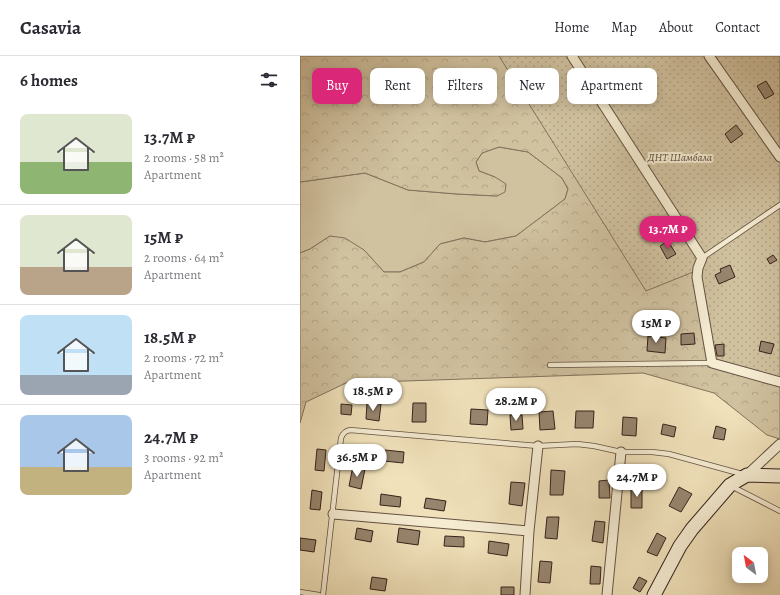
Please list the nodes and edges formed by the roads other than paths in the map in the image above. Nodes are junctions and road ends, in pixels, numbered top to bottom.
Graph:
1 (572, 56) edge
2 (709, 56) edge
3 (780, 157) edge
4 (780, 205) edge
5 (702, 258) junction
6 (712, 363) junction
7 (550, 365) dead end
8 (780, 382) edge
9 (780, 444) edge
10 (538, 446) junction
11 (621, 452) junction
12 (746, 475) junction
13 (780, 476) edge
14 (730, 485) junction
15 (780, 511) edge
16 (333, 514) junction
17 (529, 532) junction
18 (300, 592) edge
19 (319, 595) edge
20 (323, 595) edge
21 (525, 595) edge
22 (607, 595) edge
23 (654, 595) edge

1 - 5 street
2 - 3 street
4 - 5 lane
5 - 6 street
6 - 7 lane
6 - 8 street
9 - 12 street
10 - 11 lane
10 - 16 lane
10 - 17 street
11 - 12 lane
11 - 22 street
12 - 13 street
12 - 14 street
14 - 15 lane
14 - 23 street
16 - 17 street
16 - 20 lane
17 - 21 street
18 - 19 lane

